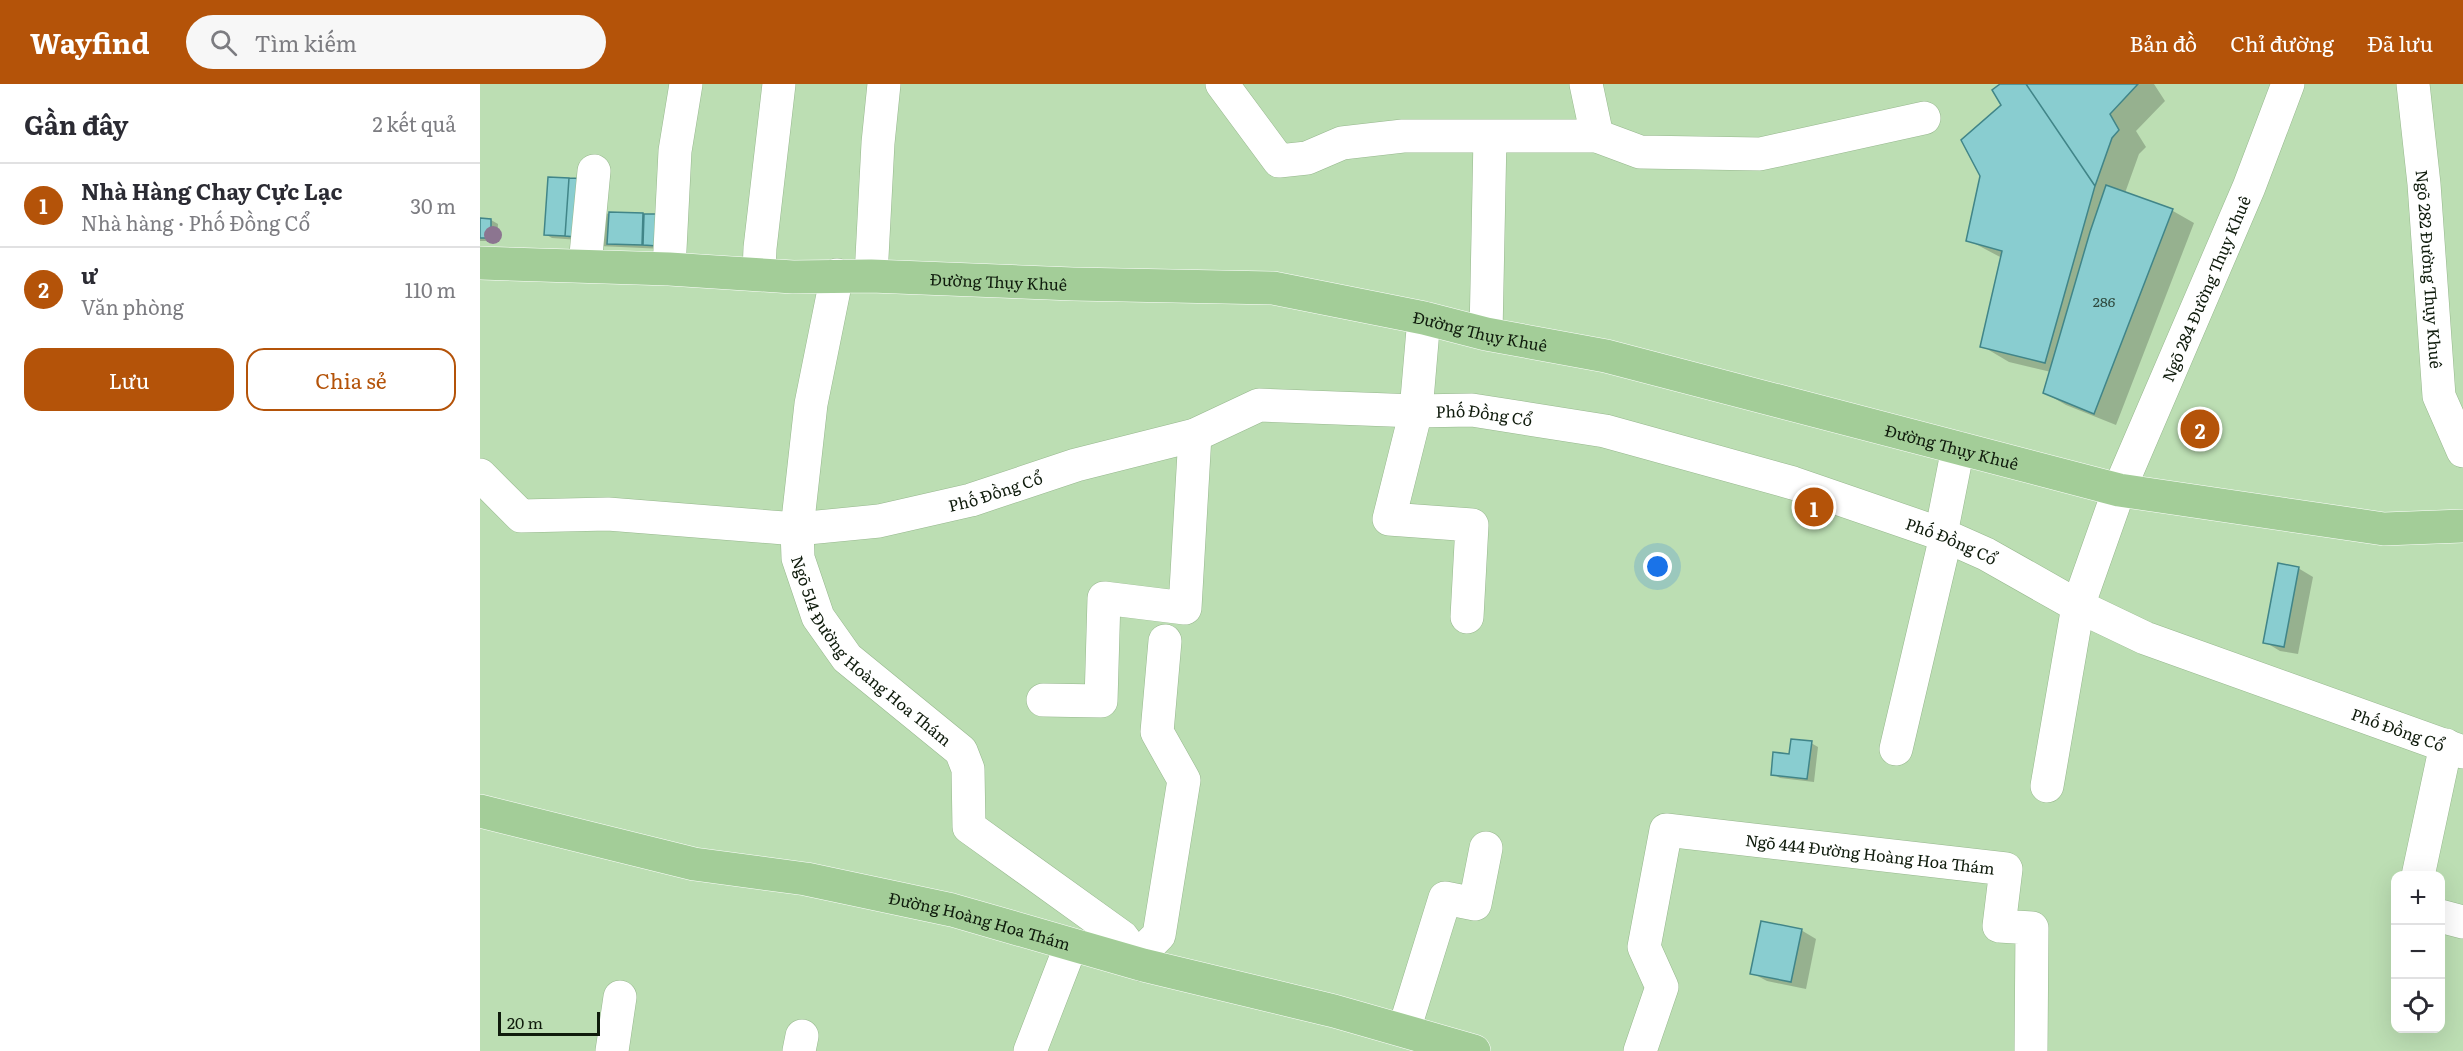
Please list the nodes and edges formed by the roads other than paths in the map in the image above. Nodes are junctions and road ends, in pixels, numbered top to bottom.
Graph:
1 (686, 84) edge
2 (779, 84) edge
3 (884, 84) edge
4 (1222, 84) edge
5 (1586, 84) edge
6 (2288, 84) edge
7 (2413, 84) edge
8 (1924, 118) dead end
9 (1597, 136) junction
10 (1490, 137) junction
11 (594, 171) dead end
12 (480, 263) edge
13 (585, 265) junction
14 (669, 269) junction
15 (759, 273) junction
16 (837, 275) junction
17 (871, 276) junction
18 (1424, 318) junction
19 (1486, 334) junction
20 (1416, 411) junction
21 (1195, 435) junction
22 (1958, 448) junction
23 (2463, 451) edge
24 (480, 475) edge
25 (2119, 490) junction
26 (2463, 526) edge
27 (796, 530) junction
28 (1944, 535) junction
29 (2078, 606) junction
30 (1467, 616) dead end
31 (1165, 641) dead end
32 (1043, 700) dead end
33 (1896, 748) dead end
34 (2455, 749) edge
35 (2047, 786) dead end
36 (480, 811) edge
37 (1485, 848) dead end
38 (2419, 871) edge
39 (2445, 917) edge
40 (2463, 922) edge
41 (1071, 945) junction
42 (1143, 965) junction
43 (620, 997) dead end
44 (1417, 1039) edge
45 (612, 1051) edge
46 (1030, 1051) edge
47 (1474, 1051) edge
48 (1640, 1051) edge
49 (2031, 1051) edge

1 - 14 street
2 - 15 street
3 - 17 street
4 - 10 street
5 - 9 street
6 - 25 street, Ngõ 284 Đường Thụy Khuê
7 - 23 street, Ngõ 282 Đường Thụy Khuê
8 - 9 street
9 - 10 street
10 - 19 street
11 - 13 street
12 - 13 main road, Đường Thụy Khuê
13 - 14 main road, Đường Thụy Khuê
14 - 15 main road, Đường Thụy Khuê
15 - 16 main road, Đường Thụy Khuê
16 - 17 main road, Đường Thụy Khuê
16 - 27 street
17 - 18 main road, Đường Thụy Khuê
18 - 19 main road, Đường Thụy Khuê
18 - 20 street
19 - 22 main road, Đường Thụy Khuê
20 - 21 street, Phố Đồng Cổ
20 - 28 street, Phố Đồng Cổ
20 - 30 street
21 - 27 street, Phố Đồng Cổ
21 - 32 street
22 - 25 main road, Đường Thụy Khuê
22 - 28 street
24 - 27 street, Phố Đồng Cổ
25 - 26 main road, Đường Thụy Khuê
25 - 29 street, Ngõ 284 Đường Thụy Khuê
27 - 42 street, Ngõ 514 Đường Hoàng Hoa Thám
28 - 29 street, Phố Đồng Cổ
28 - 33 street
29 - 34 street, Phố Đồng Cổ
29 - 35 street, Ngõ 284 Đường Thụy Khuê
31 - 42 street
34 - 38 street
36 - 41 main road, Đường Hoàng Hoa Thám
37 - 44 street
39 - 40 street
41 - 42 main road, Đường Hoàng Hoa Thám
41 - 46 street
42 - 44 main road, Đường Hoàng Hoa Thám
43 - 45 street
44 - 47 main road, Đường Hoàng Hoa Thám
48 - 49 street, Ngõ 444 Đường Hoàng Hoa Thám

